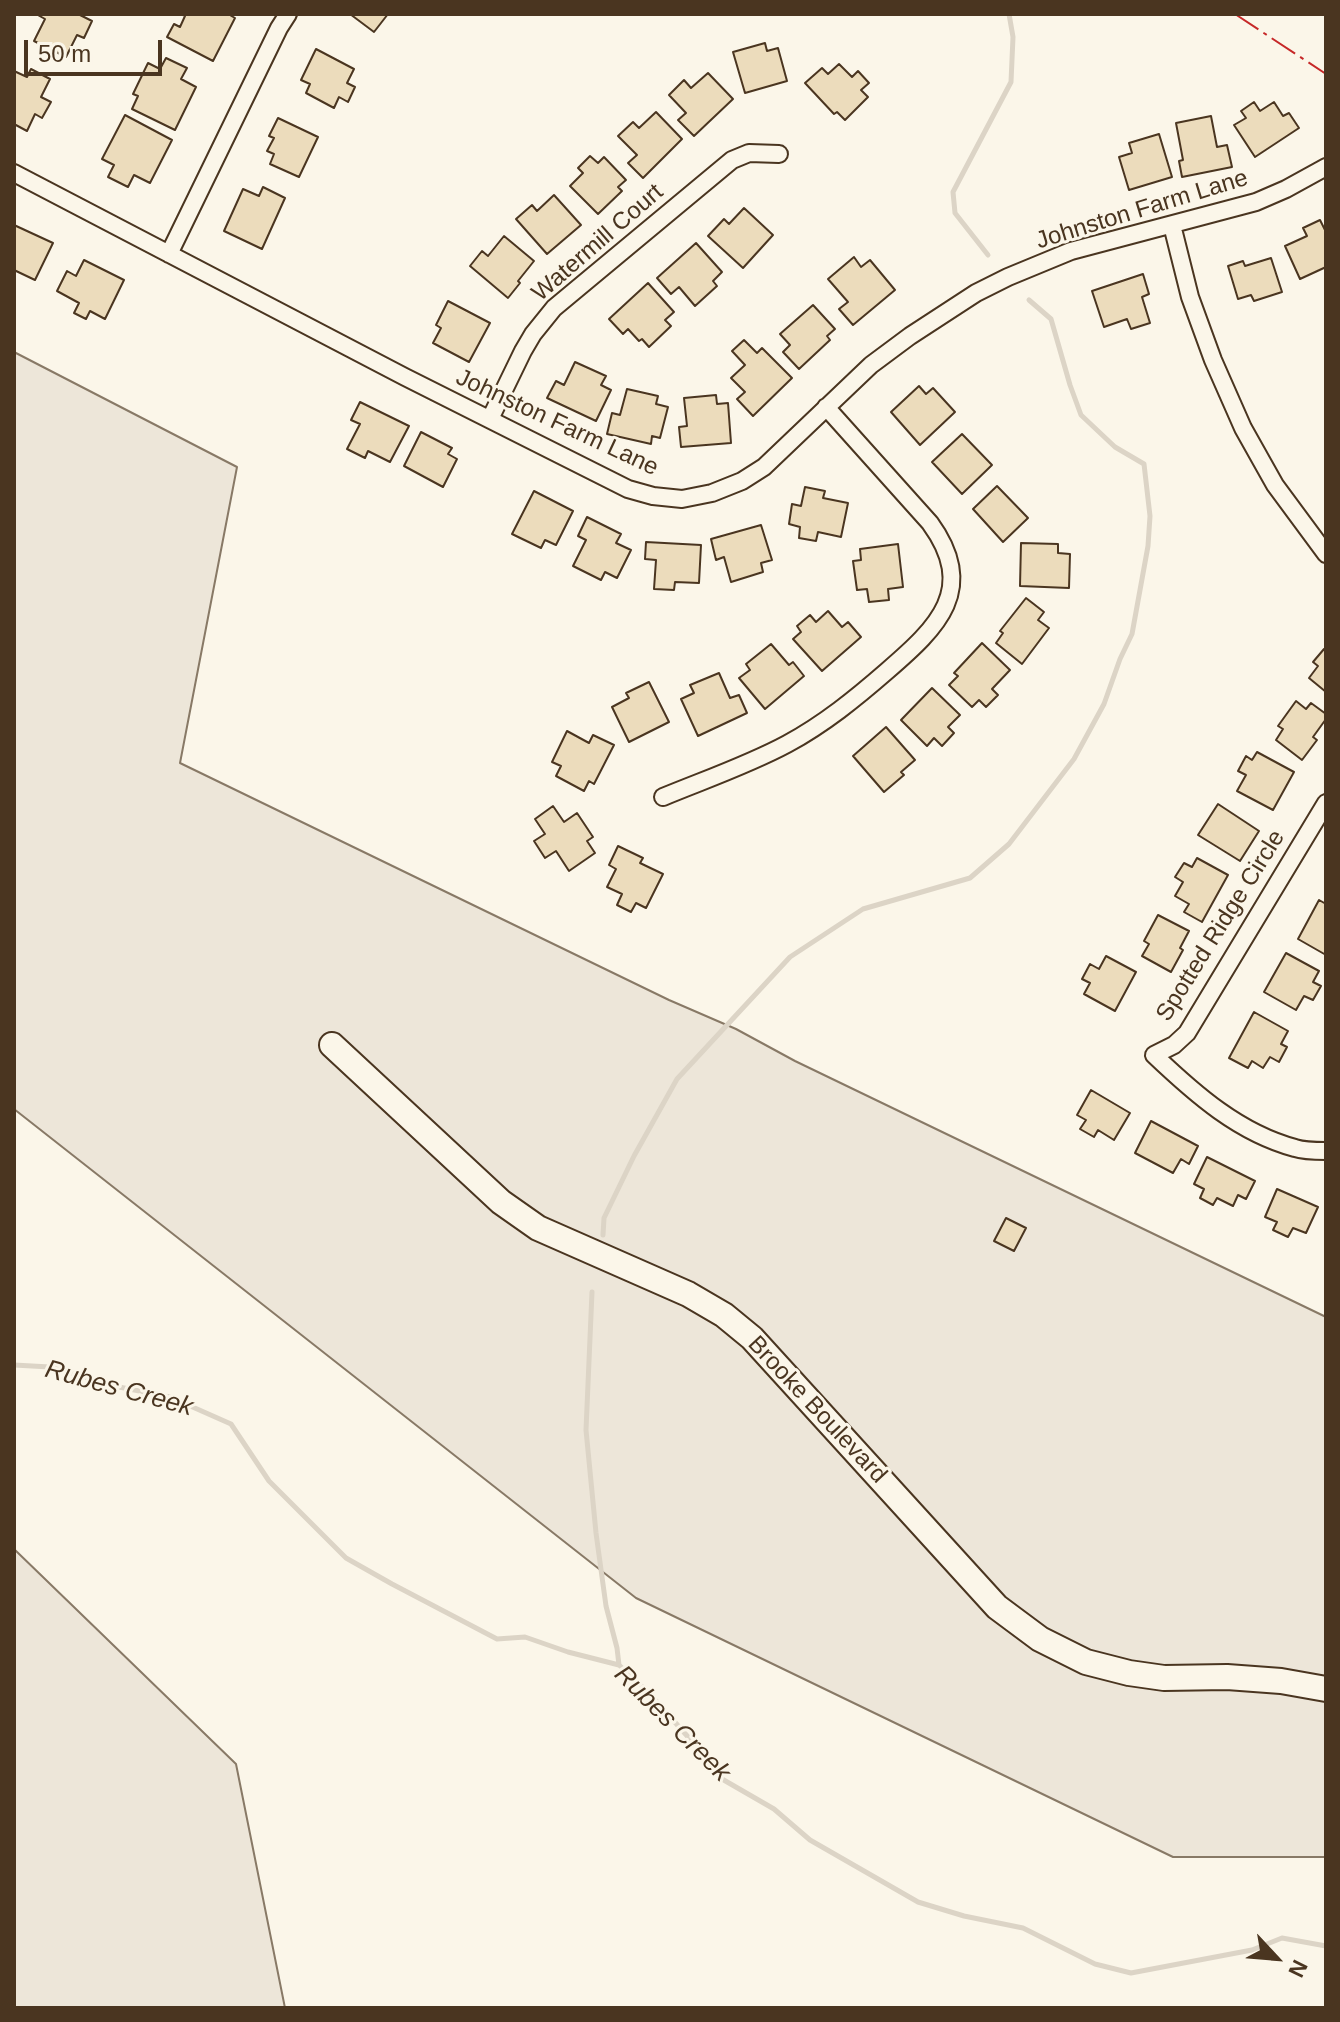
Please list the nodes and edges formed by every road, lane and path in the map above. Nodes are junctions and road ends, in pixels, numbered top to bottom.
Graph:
1 (288, 14) edge
2 (779, 154) dead end
3 (1326, 167) edge
4 (14, 173) edge
5 (1172, 225) junction
6 (169, 254) junction
7 (826, 407) junction
8 (490, 419) junction
9 (1326, 554) edge
10 (663, 797) dead end
11 (1326, 803) edge
12 (332, 1045) dead end
13 (1326, 1151) edge
14 (1326, 1689) edge

1 - 6 street
2 - 8 street, Watermill Court
3 - 5 street, Johnston Farm Lane
4 - 6 street, Johnston Farm Lane
5 - 7 street, Johnston Farm Lane
5 - 9 street
6 - 8 street, Johnston Farm Lane
7 - 8 street, Johnston Farm Lane
7 - 10 street
11 - 13 street, Spotted Ridge Circle
12 - 14 street, Brooke Boulevard

